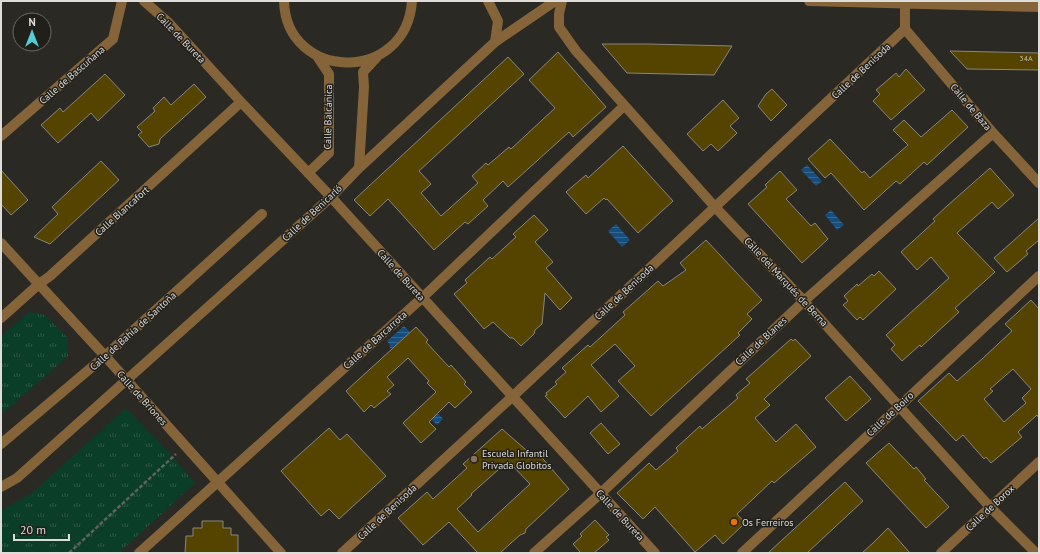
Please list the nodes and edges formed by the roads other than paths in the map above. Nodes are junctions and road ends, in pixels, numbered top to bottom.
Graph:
1 (122, 1) edge
2 (144, 1) edge
3 (284, 1) edge
4 (412, 1) edge
5 (488, 1) edge
6 (555, 1) edge
7 (562, 1) edge
8 (809, 1) edge
9 (905, 3) junction
10 (1039, 7) edge
11 (905, 29) junction
12 (495, 42) junction
13 (317, 56) junction
14 (377, 57) junction
15 (241, 102) junction
16 (624, 106) junction
17 (993, 133) junction
18 (1, 136) edge
19 (359, 168) junction
20 (308, 173) junction
21 (1039, 183) edge
22 (331, 197) junction
23 (715, 206) junction
24 (262, 214) dead end
25 (1, 243) edge
26 (1039, 276) edge
27 (39, 284) junction
28 (422, 298) junction
29 (804, 301) junction
30 (1, 318) edge
31 (105, 356) junction
32 (126, 380) junction
33 (512, 397) junction
34 (899, 406) junction
35 (1, 444) edge
36 (1039, 462) edge
37 (217, 482) junction
38 (1, 487) edge
39 (600, 494) junction
40 (990, 507) junction
41 (139, 553) edge
42 (281, 553) edge
43 (342, 553) edge
44 (534, 553) edge
45 (655, 553) edge
46 (742, 553) edge
47 (941, 553) edge
48 (1036, 553) edge

1 - 18 street, Calle de Bascuñana
2 - 15 street, Calle de Bureta
3 - 13 street
4 - 14 street
5 - 12 street
6 - 12 street, Calle de Benicarló
7 - 16 street, Calle del Marqués de Berna
8 - 9 street
9 - 10 street
9 - 11 street
11 - 17 street, Calle de Baza
11 - 23 street, Calle de Benisoda
12 - 19 street, Calle de Benicarló
13 - 14 street
13 - 20 street, Calle Balcánica
14 - 19 street
15 - 20 street, Calle de Bureta
15 - 27 street, Calle Blancafort
16 - 23 street, Calle del Marqués de Berna
16 - 28 street, Calle de Barcarrota
17 - 21 street, Calle de Baza
17 - 29 street, Calle de Blanes
19 - 22 street, Calle de Benicarló
20 - 22 street, Calle de Bureta
22 - 28 street, Calle de Bureta
22 - 32 street, Calle de Benicarló
23 - 29 street, Calle del Marqués de Berna
23 - 33 street, Calle de Benisoda
24 - 31 street, Calle de Bahía de Santoña
25 - 27 street, Calle de Briones
26 - 34 street, Calle de Boiro
27 - 30 street, Calle Blancafort
27 - 31 street, Calle de Briones
28 - 33 street, Calle de Bureta
28 - 37 street, Calle de Barcarrota
29 - 34 street, Calle del Marqués de Berna
29 - 39 street, Calle de Blanes
31 - 32 street, Calle de Briones
31 - 35 street, Calle de Bahía de Santoña
32 - 37 street, Calle de Briones
32 - 38 street
33 - 39 street, Calle de Bureta
33 - 43 street, Calle de Benisoda
34 - 40 street, Calle del Marqués de Berna
34 - 46 street, Calle de Boiro
36 - 40 street, Calle de Borox
37 - 41 street, Calle de Barcarrota
37 - 42 street, Calle de Briones
39 - 44 street, Calle de Blanes
39 - 45 street, Calle de Bureta
40 - 47 street, Calle de Borox
40 - 48 street, Calle del Marqués de Berna

